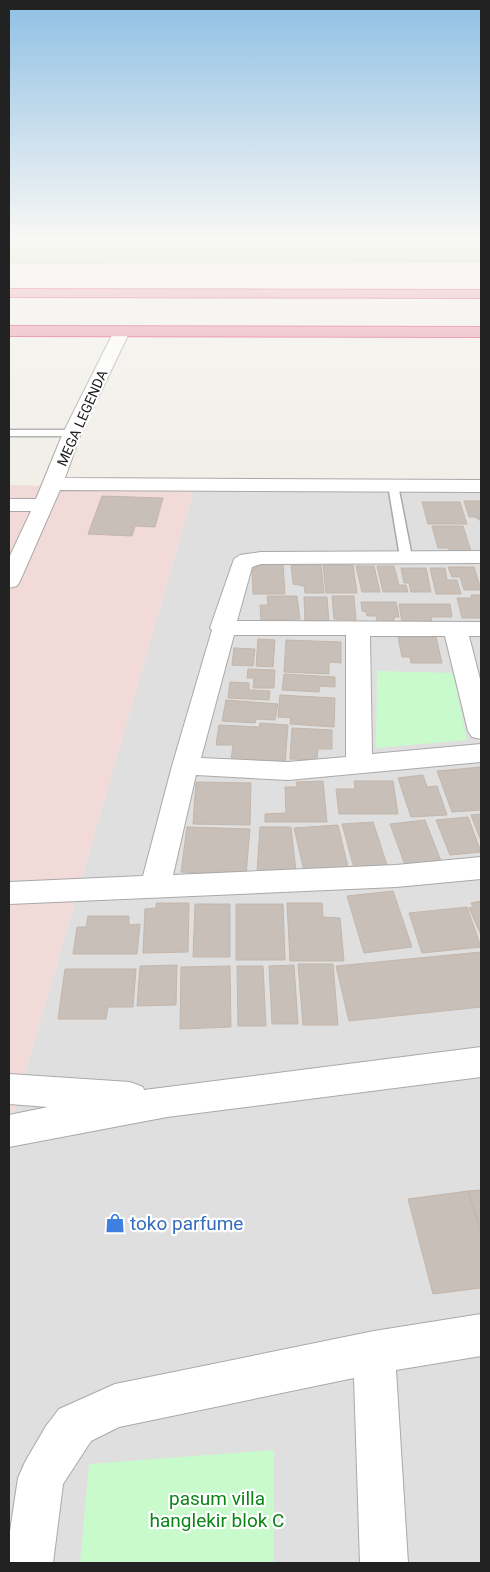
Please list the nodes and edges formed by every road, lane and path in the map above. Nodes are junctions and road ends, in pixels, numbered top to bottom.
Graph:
1 (441, 314) edge
2 (443, 321) junction
3 (9, 331) edge
4 (122, 332) junction
5 (481, 332) edge
6 (9, 434) edge
7 (72, 434) junction
8 (52, 484) junction
9 (393, 485) junction
10 (481, 486) edge
11 (9, 505) edge
12 (43, 505) junction
13 (406, 557) junction
14 (481, 557) edge
15 (9, 581) edge
16 (222, 628) junction
17 (481, 628) edge
18 (455, 629) junction
19 (358, 630) junction
20 (481, 731) edge
21 (481, 753) edge
22 (359, 765) junction
23 (185, 766) junction
24 (481, 868) edge
25 (155, 888) junction
26 (9, 893) edge
27 (481, 1062) edge
28 (9, 1089) edge
29 (167, 1101) junction
30 (9, 1132) edge
31 (481, 1334) edge
32 (374, 1352) junction
33 (29, 1563) edge
34 (384, 1563) edge

1 - 2 highway
2 - 4 highway
2 - 5 highway
3 - 4 highway
4 - 7 street, MEGA LEGENDA
6 - 7 lane
7 - 8 street, MEGA LEGENDA
8 - 9 street
8 - 12 street, MEGA LEGENDA
9 - 10 street
9 - 13 lane
11 - 12 street
12 - 15 street, MEGA LEGENDA
13 - 14 street
13 - 16 street
16 - 19 street
16 - 23 street
17 - 18 street
18 - 19 street
18 - 20 street
19 - 22 street
21 - 22 street
22 - 23 street
23 - 25 street
24 - 25 street
25 - 26 street
27 - 29 street
28 - 29 street
29 - 30 street
31 - 32 street
32 - 33 street
32 - 34 street

